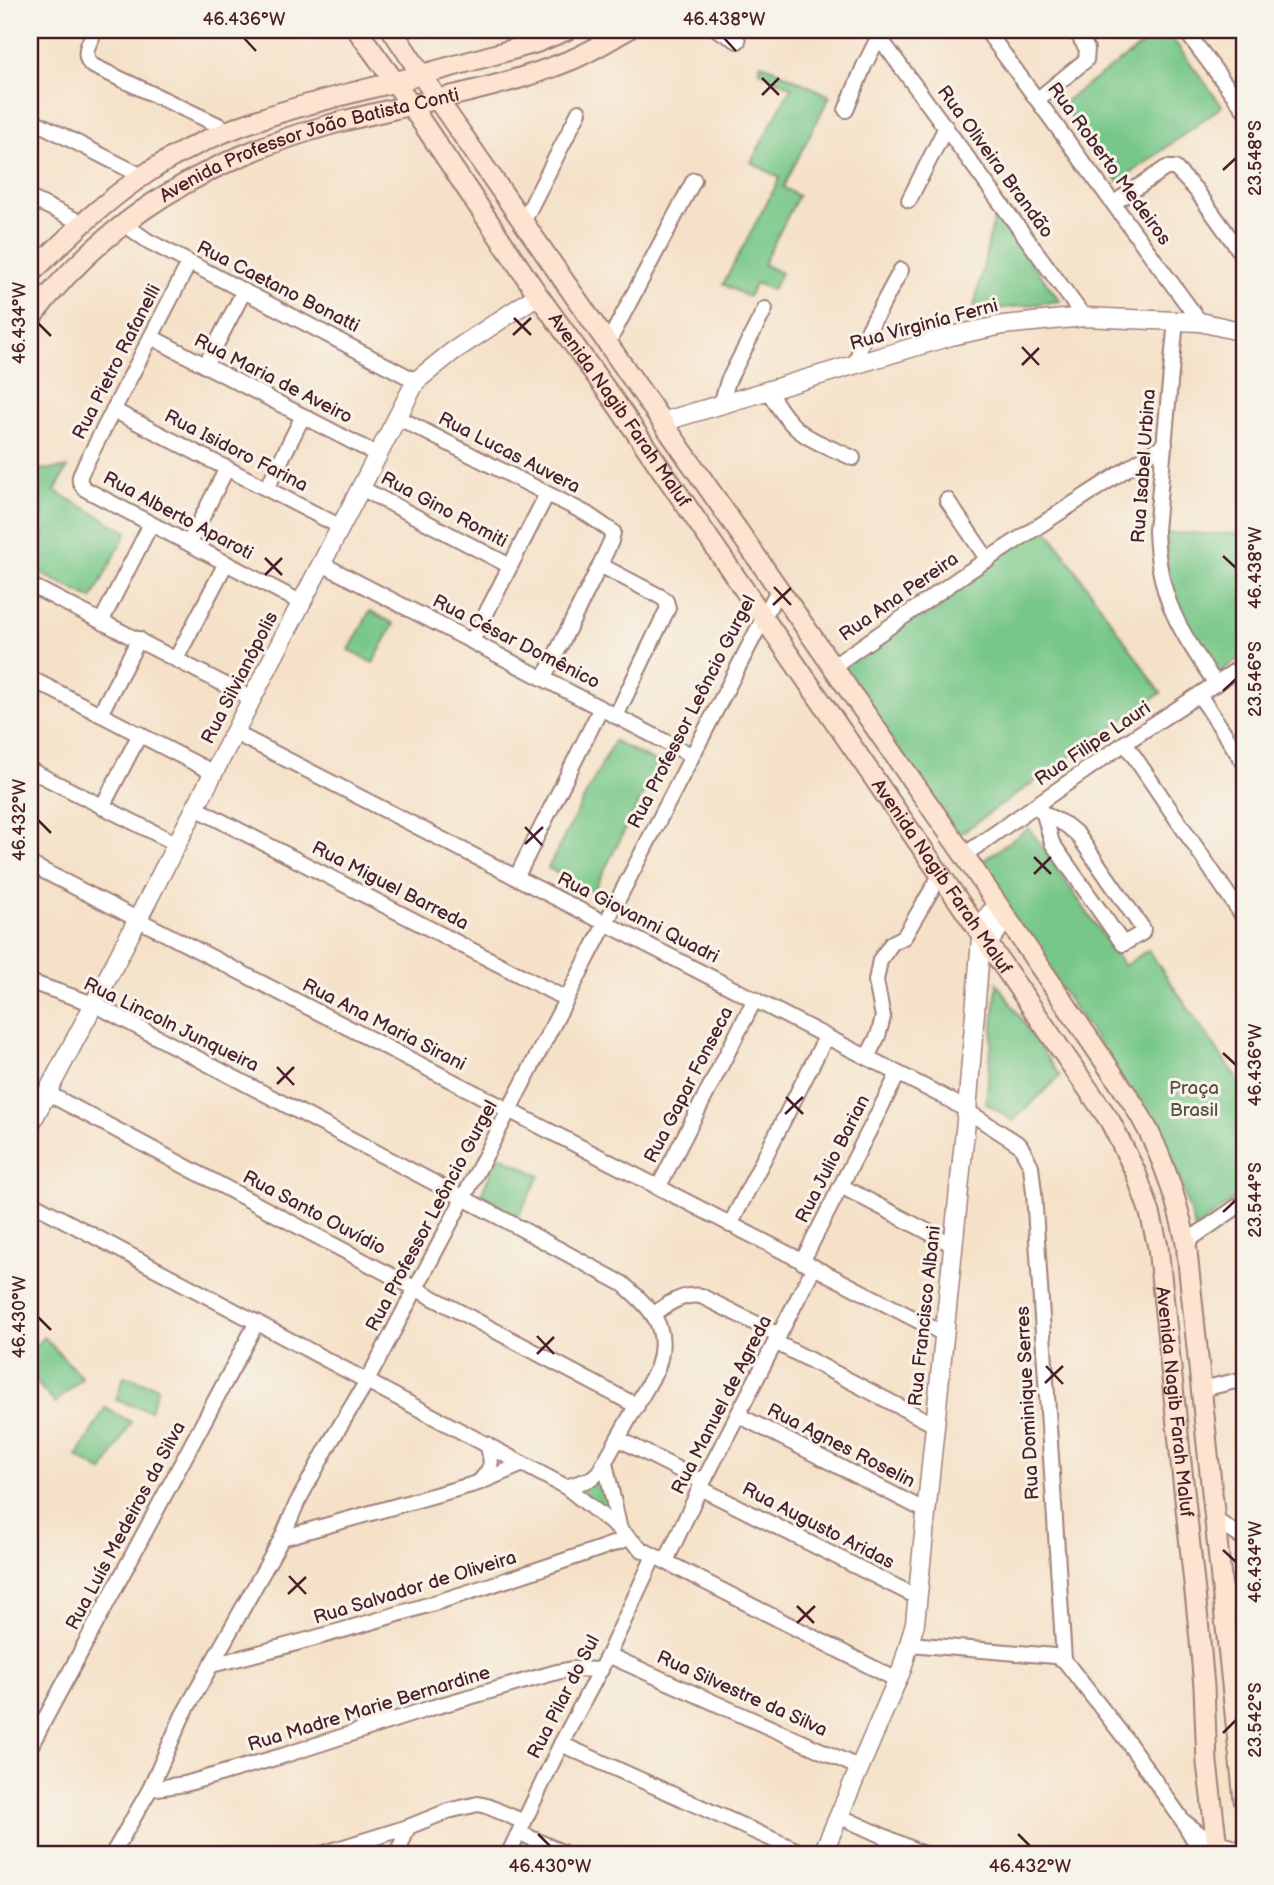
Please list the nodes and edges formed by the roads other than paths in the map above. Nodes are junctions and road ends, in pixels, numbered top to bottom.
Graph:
1 (96, 30) edge
2 (357, 30) edge
3 (392, 30) edge
4 (627, 30) edge
5 (718, 30) edge
6 (986, 30) edge
7 (1075, 30) edge
8 (1185, 30) edge
9 (563, 32) edge
10 (876, 33) edge
11 (738, 41) dead end
12 (536, 43) junction
13 (574, 59) junction
14 (548, 69) junction
15 (422, 75) junction
16 (395, 82) junction
17 (1038, 99) junction
18 (438, 100) junction
19 (410, 106) junction
20 (1244, 108) edge
21 (846, 110) dead end
22 (579, 112) dead end
23 (30, 119) edge
24 (946, 127) junction
25 (231, 131) junction
26 (142, 176) junction
27 (694, 180) dead end
28 (30, 198) edge
29 (909, 200) dead end
30 (1114, 203) junction
31 (87, 219) junction
32 (523, 222) junction
33 (124, 224) junction
34 (1244, 257) edge
35 (189, 263) junction
36 (901, 270) dead end
37 (30, 274) edge
38 (244, 291) junction
39 (571, 291) junction
40 (538, 295) junction
41 (765, 309) dead end
42 (1084, 317) junction
43 (30, 319) edge
44 (1176, 320) junction
45 (1200, 322) junction
46 (1244, 332) edge
47 (151, 337) junction
48 (608, 343) junction
49 (856, 364) junction
50 (205, 366) junction
51 (416, 381) junction
52 (768, 390) junction
53 (615, 402) junction
54 (721, 404) junction
55 (113, 410) junction
56 (303, 416) junction
57 (397, 417) junction
58 (662, 422) junction
59 (1165, 444) junction
60 (378, 455) junction
61 (853, 458) dead end
62 (227, 468) junction
63 (79, 478) joint
64 (267, 488) junction
65 (361, 488) junction
66 (547, 494) junction
67 (947, 500) dead end
68 (151, 524) junction
69 (341, 527) junction
70 (189, 543) junction
71 (988, 560) junction
72 (226, 563) junction
73 (323, 564) junction
74 (600, 565) junction
75 (510, 566) junction
76 (32, 587) edge
77 (778, 590) junction
78 (302, 603) junction
79 (763, 618) junction
80 (102, 620) junction
81 (139, 639) junction
82 (472, 641) junction
83 (176, 659) junction
84 (1244, 665) edge
85 (832, 667) junction
86 (30, 678) edge
87 (544, 678) junction
88 (1216, 684) junction
89 (1199, 696) junction
90 (253, 699) junction
91 (601, 708) junction
92 (100, 714) junction
93 (616, 716) junction
94 (235, 733) junction
95 (140, 734) junction
96 (1125, 743) junction
97 (691, 755) junction
98 (1244, 763) edge
99 (30, 770) edge
100 (214, 773) junction
101 (102, 807) junction
102 (196, 808) junction
103 (1040, 810) junction
104 (177, 844) junction
105 (958, 848) junction
106 (929, 857) junction
107 (30, 864) edge
108 (516, 878) junction
109 (944, 879) junction
110 (1002, 911) junction
111 (1244, 918) edge
112 (138, 920) junction
113 (605, 923) junction
114 (984, 943) junction
115 (30, 982) edge
116 (566, 999) junction
117 (755, 999) junction
118 (94, 1004) junction
119 (826, 1037) junction
120 (867, 1057) junction
121 (898, 1073) junction
122 (47, 1093) junction
123 (509, 1111) junction
124 (967, 1111) junction
125 (30, 1125) edge
126 (1020, 1145) joint
127 (841, 1186) junction
128 (657, 1188) junction
129 (463, 1199) junction
130 (30, 1202) edge
131 (1244, 1202) edge
132 (730, 1225) junction
133 (1185, 1241) junction
134 (953, 1245) junction
135 (808, 1265) junction
136 (415, 1289) junction
137 (653, 1315) junction
138 (257, 1322) junction
139 (944, 1334) junction
140 (777, 1338) junction
141 (1171, 1372) junction
142 (1244, 1379) edge
143 (367, 1381) junction
144 (1202, 1389) junction
145 (638, 1406) junction
146 (738, 1415) junction
147 (935, 1425) junction
148 (619, 1439) junction
149 (487, 1444) junction
150 (605, 1463) junction
151 (523, 1464) junction
152 (478, 1483) junction
153 (702, 1485) junction
154 (569, 1489) junction
155 (928, 1512) junction
156 (1216, 1520) junction
157 (624, 1534) junction
158 (282, 1538) junction
159 (1244, 1539) edge
160 (660, 1559) junction
161 (919, 1598) junction
162 (909, 1644) junction
163 (608, 1655) junction
164 (1064, 1660) junction
165 (211, 1665) junction
166 (601, 1670) junction
167 (897, 1681) junction
168 (561, 1744) junction
169 (30, 1747) edge
170 (860, 1768) junction
171 (150, 1789) junction
172 (1244, 1800) edge
173 (839, 1816) junction
174 (1183, 1821) junction
175 (408, 1827) junction
176 (522, 1827) junction
177 (1217, 1848) edge
178 (1244, 1852) edge
179 (113, 1855) edge
180 (318, 1855) edge
181 (397, 1855) edge
182 (508, 1855) edge
183 (568, 1855) edge
184 (807, 1855) edge
185 (822, 1855) edge
186 (925, 1855) edge
187 (1203, 1855) edge

1 - 25 street
2 - 16 main road, Avenida Nagib Farah Maluf
3 - 15 main road, Avenida Nagib Farah Maluf
4 - 13 main road, Avenida Professor João Batista Conti
5 - 11 street
6 - 17 street, Rua Roberto Medeiros
7 - 17 street
8 - 20 street
9 - 12 main road, Avenida Professor João Batista Conti
9 - 13 main road
10 - 21 street
10 - 24 street, Rua Oliveira Brandão
12 - 14 main road
12 - 15 main road, Avenida Professor João Batista Conti
13 - 14 main road, Avenida Professor João Batista Conti
14 - 18 main road, Avenida Professor João Batista Conti
15 - 16 main road, Avenida Professor João Batista Conti
15 - 18 main road, Avenida Nagib Farah Maluf
16 - 19 main road, Avenida Nagib Farah Maluf
16 - 25 main road, Avenida Professor João Batista Conti
17 - 30 street, Rua Roberto Medeiros
18 - 19 main road, Avenida Professor João Batista Conti
18 - 32 main road, Avenida Nagib Farah Maluf
19 - 33 main road, Avenida Professor João Batista Conti
19 - 40 main road, Avenida Nagib Farah Maluf
22 - 32 street
23 - 26 street
24 - 29 street
24 - 42 street, Rua Oliveira Brandão
25 - 26 main road, Avenida Professor João Batista Conti
26 - 31 main road, Avenida Professor João Batista Conti
27 - 48 street
28 - 31 street
30 - 34 street
30 - 45 street, Rua Roberto Medeiros
31 - 33 main road
31 - 37 main road, Avenida Professor João Batista Conti
32 - 39 main road, Avenida Nagib Farah Maluf
33 - 35 street, Rua Caetano Bonatti
33 - 43 main road, Avenida Professor João Batista Conti
35 - 38 street, Rua Caetano Bonatti
35 - 47 street, Rua Pietro Rafanelli
36 - 49 street
38 - 50 street
38 - 51 street, Rua Caetano Bonatti
39 - 40 main road
39 - 48 main road, Avenida Nagib Farah Maluf
40 - 51 street, Rua Silvianópolis
40 - 53 main road, Avenida Nagib Farah Maluf
41 - 54 street
42 - 44 street, Rua Virginía Ferni
42 - 49 street, Rua Virginía Ferni
44 - 45 street, Rua Virginía Ferni
44 - 59 street, Rua Isabel Urbina
45 - 46 street, Rua Virginía Ferni
47 - 50 street, Rua Maria de Aveiro
47 - 55 street, Rua Pietro Rafanelli
48 - 58 main road, Avenida Nagib Farah Maluf
49 - 52 street, Rua Virginía Ferni
50 - 56 street, Rua Maria de Aveiro
51 - 57 street, Rua Silvianópolis
52 - 54 street, Rua Virginía Ferni
52 - 61 street
53 - 58 main road
53 - 79 main road, Avenida Nagib Farah Maluf
54 - 58 street, Rua Virginía Ferni
55 - 62 street, Rua Isidoro Farina
55 - 63 street, Rua Pietro Rafanelli
56 - 60 street, Rua Maria de Aveiro
56 - 64 street
57 - 60 street, Rua Silvianópolis
57 - 66 street, Rua Lucas Auvera
58 - 77 main road, Avenida Nagib Farah Maluf
59 - 71 street, Rua Ana Pereira
59 - 88 street, Rua Isabel Urbina
60 - 65 street, Rua Silvianópolis
62 - 64 street, Rua Isidoro Farina
62 - 70 street
63 - 68 street, Rua Alberto Aparoti
64 - 69 street, Rua Isidoro Farina
65 - 69 street, Rua Silvianópolis
65 - 75 street, Rua Gino Romiti
66 - 74 street, Rua Lucas Auvera
66 - 75 street
67 - 71 street
68 - 70 street, Rua Alberto Aparoti
68 - 80 street
69 - 73 street, Rua Silvianópolis
70 - 72 street, Rua Alberto Aparoti
71 - 85 street, Rua Ana Pereira
72 - 78 street, Rua Alberto Aparoti
72 - 83 street
73 - 78 street, Rua Silvianópolis
73 - 82 street, Rua César Domênico
74 - 87 street
74 - 93 street
75 - 82 street
76 - 80 street
77 - 79 street, Rua Professor Leôncio Gurgel
77 - 85 main road, Avenida Nagib Farah Maluf
78 - 90 street, Rua Silvianópolis
79 - 97 street, Rua Professor Leôncio Gurgel
79 - 106 main road, Avenida Nagib Farah Maluf
80 - 81 street
81 - 83 street
81 - 92 street
82 - 87 street, Rua César Domênico
83 - 90 street
84 - 88 street, Rua Filipe Lauri
85 - 105 main road, Avenida Nagib Farah Maluf
86 - 92 street
87 - 91 street, Rua César Domênico
88 - 89 street, Rua Filipe Lauri
89 - 96 street, Rua Filipe Lauri
89 - 98 street
90 - 94 street, Rua Silvianópolis
91 - 93 street, Rua César Domênico
91 - 108 street
92 - 95 street
93 - 97 street, Rua César Domênico
94 - 100 street, Rua Silvianópolis
94 - 108 street, Rua Giovanni Quadri
95 - 100 street
95 - 101 street
96 - 103 street, Rua Filipe Lauri
96 - 111 street
97 - 113 street, Rua Professor Leôncio Gurgel
99 - 101 street
100 - 102 street, Rua Silvianópolis
101 - 104 street
102 - 104 street, Rua Silvianópolis
102 - 116 street, Rua Miguel Barreda
103 - 103 street
103 - 105 street, Rua Filipe Lauri
104 - 112 street, Rua Silvianópolis
105 - 106 main road
105 - 109 main road
105 - 110 main road, Avenida Nagib Farah Maluf
106 - 109 main road, Avenida Nagib Farah Maluf
107 - 112 street, Rua Ana Maria Sirani
108 - 113 street, Rua Giovanni Quadri
109 - 114 main road, Avenida Nagib Farah Maluf
109 - 120 street
110 - 114 street, Rua Francisco Albani
110 - 133 main road, Avenida Nagib Farah Maluf
112 - 118 street, Rua Silvianópolis
112 - 123 street, Rua Ana Maria Sirani
113 - 116 street, Rua Professor Leôncio Gurgel
113 - 117 street, Rua Giovanni Quadri
114 - 124 street, Rua Francisco Albani
114 - 141 main road, Avenida Nagib Farah Maluf
115 - 118 street, Rua Lincoln Junqueira
116 - 123 street, Rua Professor Leôncio Gurgel
117 - 119 street, Rua Giovanni Quadri
117 - 128 street, Rua Gapar Fonseca
118 - 122 street, Rua Silvianópolis
118 - 129 street, Rua Lincoln Junqueira
119 - 120 street, Rua Giovanni Quadri
119 - 132 street
120 - 121 street, Rua Giovanni Quadri
121 - 124 street, Rua Giovanni Quadri
121 - 127 street, Rua Julio Barian
122 - 125 street, Rua Silvianópolis
122 - 136 street, Rua Santo Ouvídio
123 - 128 street, Rua Ana Maria Sirani
123 - 129 street, Rua Professor Leôncio Gurgel
124 - 126 street, Rua Giovanni Quadri
124 - 134 street, Rua Francisco Albani
126 - 164 street, Rua Dominique Serres
127 - 134 street
127 - 135 street, Rua Julio Barian
128 - 132 street, Rua Ana Maria Sirani
129 - 136 street, Rua Professor Leôncio Gurgel
129 - 137 street, Rua Lincoln Junqueira
130 - 138 street
131 - 133 street
132 - 135 street, Rua Ana Maria Sirani
133 - 144 main road, Avenida Nagib Farah Maluf
134 - 139 street, Rua Francisco Albani
135 - 139 street, Rua Ana Maria Sirani
135 - 140 street, Rua Manuel de Agreda
136 - 143 street, Rua Professor Leôncio Gurgel
136 - 145 street, Rua Santo Ouvídio
137 - 140 street
137 - 145 street, Rua Lincoln Junqueira
138 - 143 street
138 - 169 street, Rua Luís Medeiros da Silva
139 - 147 street, Rua Francisco Albani
140 - 146 street, Rua Manuel de Agreda
140 - 147 street
141 - 144 main road
141 - 177 main road, Avenida Nagib Farah Maluf
142 - 144 street
143 - 149 street
143 - 158 street, Rua Professor Leôncio Gurgel
144 - 156 main road, Avenida Nagib Farah Maluf
145 - 148 street, Rua Lincoln Junqueira
146 - 153 street, Rua Manuel de Agreda
146 - 155 street, Rua Agnes Roselin
147 - 155 street, Rua Francisco Albani
148 - 150 street, Rua Lincoln Junqueira
148 - 153 street, Rua Augusto Aridas
149 - 151 street
149 - 152 street
150 - 154 street, Rua Lincoln Junqueira
150 - 157 street
151 - 152 street
151 - 154 street
152 - 158 street
153 - 160 street, Rua Manuel de Agreda
153 - 161 street, Rua Augusto Aridas
154 - 157 street
155 - 161 street, Rua Francisco Albani
156 - 159 street
156 - 172 main road, Avenida Nagib Farah Maluf
157 - 160 street
157 - 165 street, Rua Salvador de Oliveira
158 - 165 street, Rua Professor Leôncio Gurgel
160 - 163 street, Rua Pilar do Sul
160 - 167 street
161 - 162 street, Rua Francisco Albani
162 - 164 street
162 - 167 street, Rua Francisco Albani
163 - 166 street, Rua Pilar do Sul
163 - 170 street, Rua Silvestre da Silva
164 - 174 street
165 - 171 street, Rua Professor Leôncio Gurgel
166 - 168 street, Rua Pilar do Sul
166 - 171 street, Rua Madre Marie Bernardine
167 - 170 street, Rua Francisco Albani
168 - 176 street, Rua Pilar do Sul
168 - 184 street
170 - 173 street, Rua Francisco Albani
171 - 179 street, Rua Professor Leôncio Gurgel
173 - 185 street, Rua Francisco Albani
173 - 186 street
174 - 177 street
174 - 187 street
175 - 176 street
175 - 180 street
175 - 181 street
176 - 182 street, Rua Pilar do Sul
176 - 183 street
177 - 178 street

